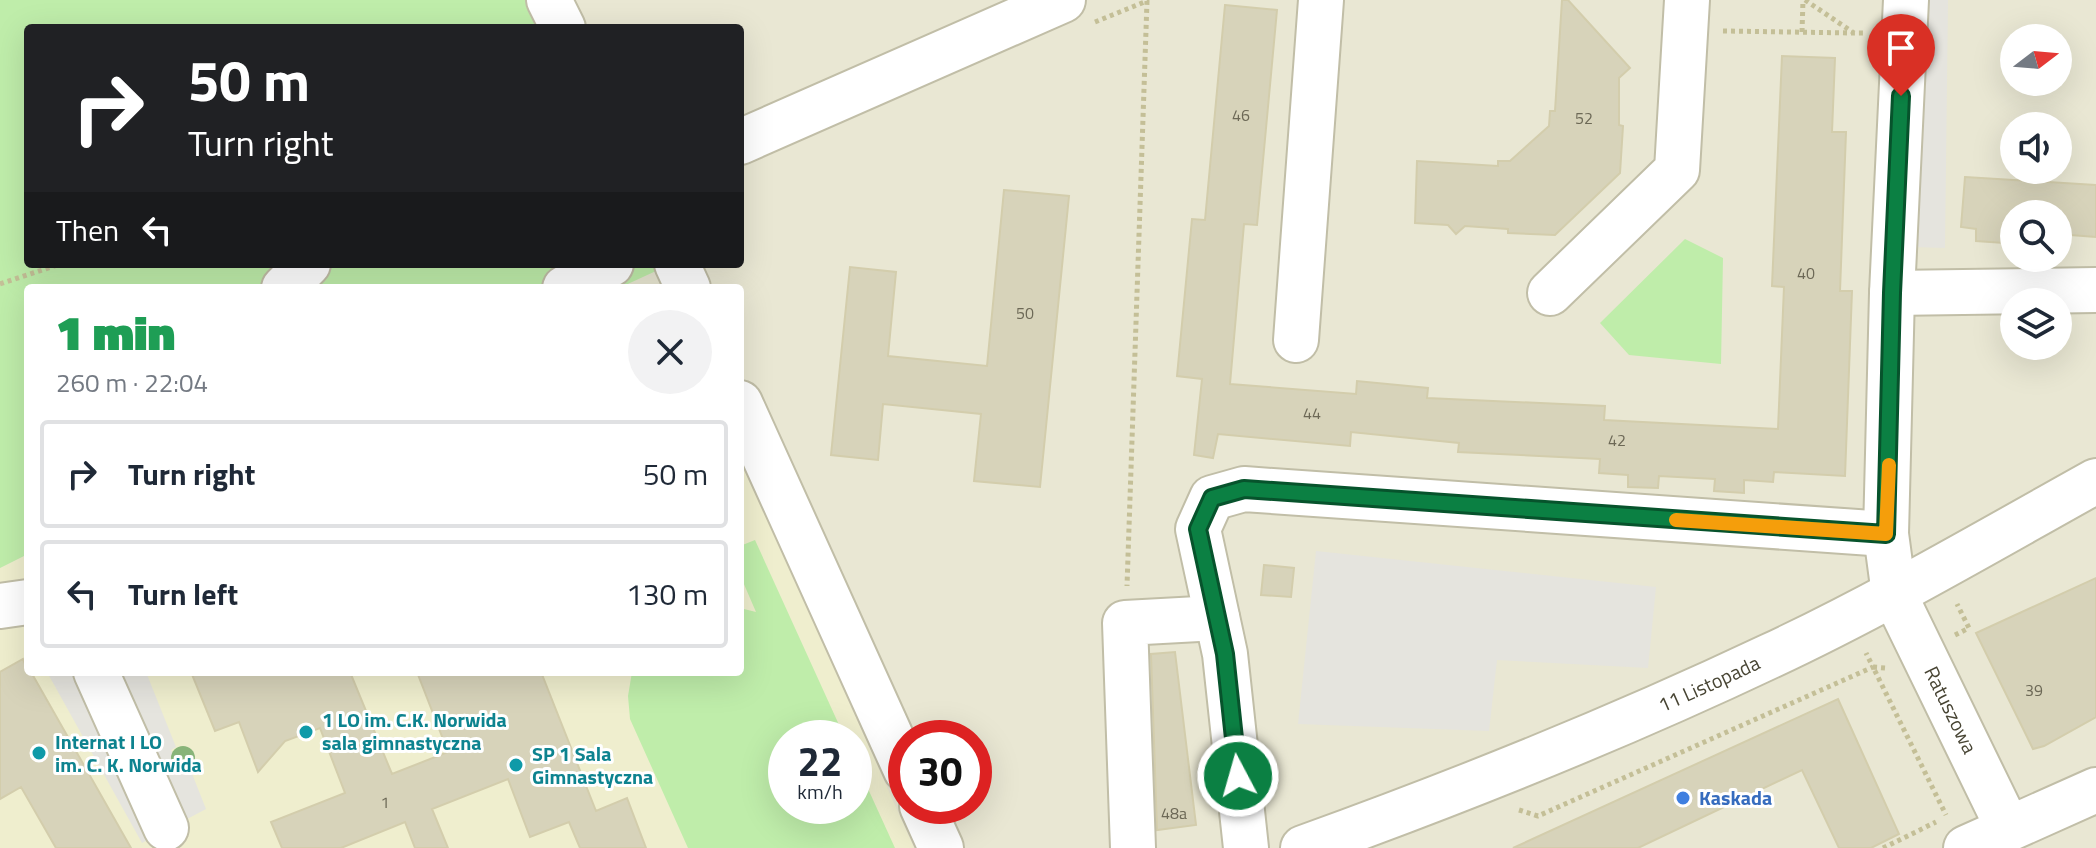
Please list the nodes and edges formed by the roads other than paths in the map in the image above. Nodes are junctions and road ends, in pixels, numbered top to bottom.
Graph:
1 (549, 0) edge
2 (1321, 0) edge
3 (1077, 11) edge
4 (1686, 15) edge
5 (1905, 17) edge
6 (561, 24) edge
7 (744, 140) edge
8 (304, 268) edge
9 (603, 268) edge
10 (288, 284) edge
11 (573, 284) edge
12 (2096, 290) edge
13 (1550, 293) dead end
14 (1892, 293) junction
15 (1296, 340) dead end
16 (744, 412) edge
17 (2096, 481) edge
18 (1886, 534) junction
19 (1894, 594) junction
20 (24, 603) edge
21 (0, 606) edge
22 (1217, 618) junction
23 (98, 676) edge
24 (888, 730) edge
25 (2096, 790) edge
26 (930, 824) edge
27 (166, 828) dead end
28 (2008, 828) junction
29 (1956, 833) edge
30 (941, 848) edge
31 (1133, 848) edge
32 (1246, 848) edge
33 (1303, 848) edge

1 - 6 street
2 - 15 street
3 - 7 street
4 - 13 street
5 - 14 street, Ratuszowa
8 - 10 street
9 - 11 street
12 - 14 street
14 - 18 street, Ratuszowa
16 - 24 street
17 - 19 street, 11 Listopada
18 - 19 street, Ratuszowa
18 - 22 street
19 - 28 street, Ratuszowa
19 - 33 street, 11 Listopada
20 - 21 street
22 - 31 street
22 - 32 street
23 - 27 street
25 - 28 street
26 - 30 street
28 - 29 street

